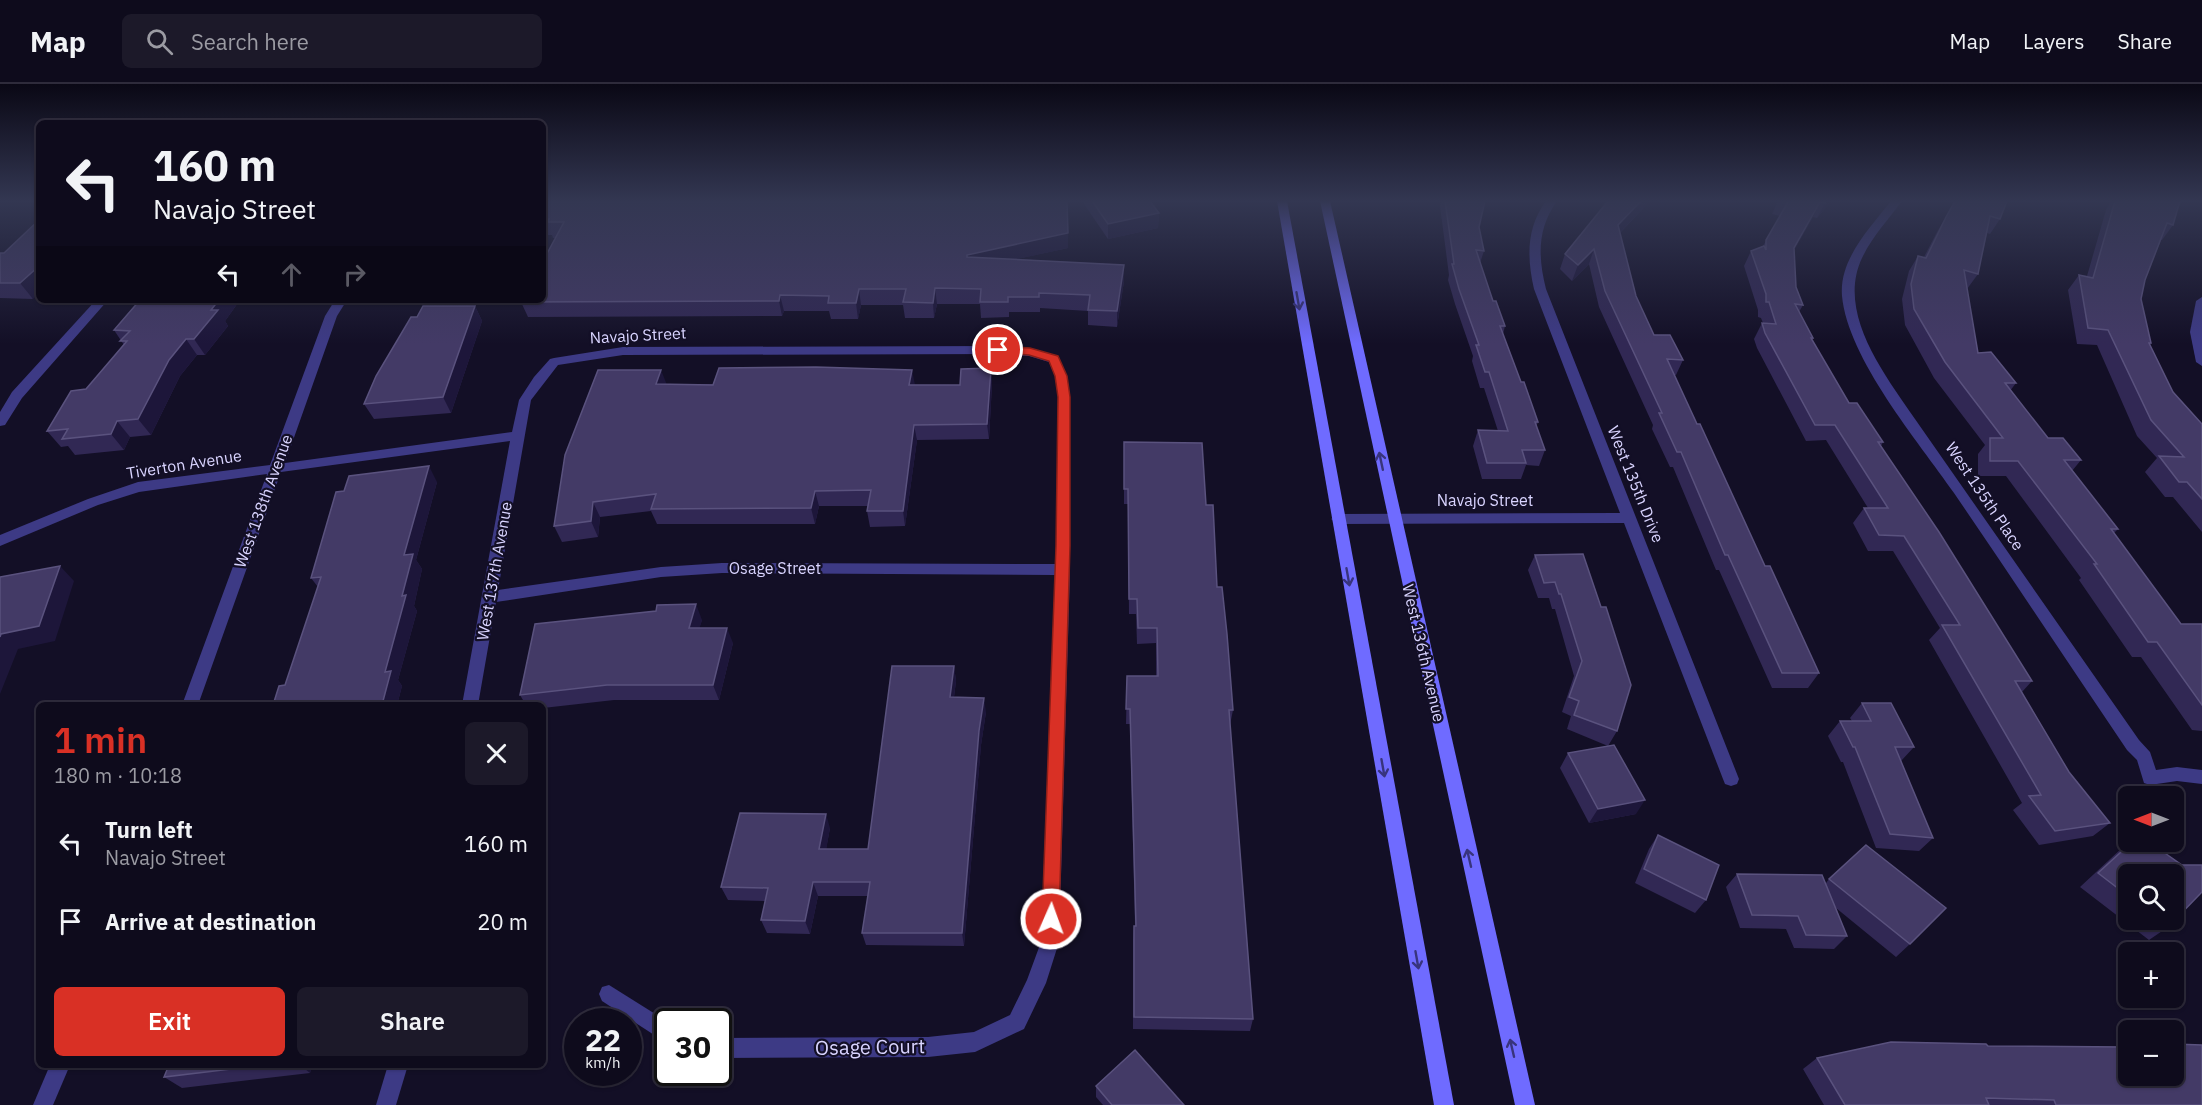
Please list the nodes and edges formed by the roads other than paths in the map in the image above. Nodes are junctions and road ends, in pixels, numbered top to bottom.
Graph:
1 (1290, 249) edge
2 (1334, 249) edge
3 (1535, 249) edge
4 (1862, 249) edge
5 (2202, 301) edge
6 (99, 303) edge
7 (339, 303) edge
8 (2202, 362) edge
9 (0, 422) edge
10 (518, 436) junction
11 (274, 468) junction
12 (1394, 518) junction
13 (1631, 518) junction
14 (1338, 519) junction
15 (0, 541) edge
16 (1062, 570) junction
17 (489, 597) junction
18 (191, 702) edge
19 (471, 702) edge
20 (2202, 777) edge
21 (1731, 779) dead end
22 (609, 994) dead end
23 (654, 1025) edge
24 (732, 1048) edge
25 (59, 1068) edge
26 (397, 1068) edge
27 (44, 1105) edge
28 (386, 1105) edge
29 (1444, 1105) edge
30 (1525, 1105) edge

1 -> 14 main road
12 -> 2 main road, West 136th Avenue
3 - 13 street, West 135th Drive
4 - 20 street, West 135th Place
5 - 8 street
6 - 9 street
7 - 11 street, West 138th Avenue
10 - 11 street
10 - 16 street, Navajo Street
10 - 17 street, West 137th Avenue
11 - 15 street, Tiverton Avenue
11 - 18 street, West 138th Avenue
12 - 13 street, Navajo Street
12 - 14 street, Navajo Street
30 -> 12 main road, West 136th Avenue
13 - 21 street, West 135th Drive
14 -> 29 main road
16 - 17 street, Osage Street
16 - 24 street, Osage Court
17 - 19 street, West 137th Avenue
22 - 23 street
25 - 27 street
26 - 28 street

